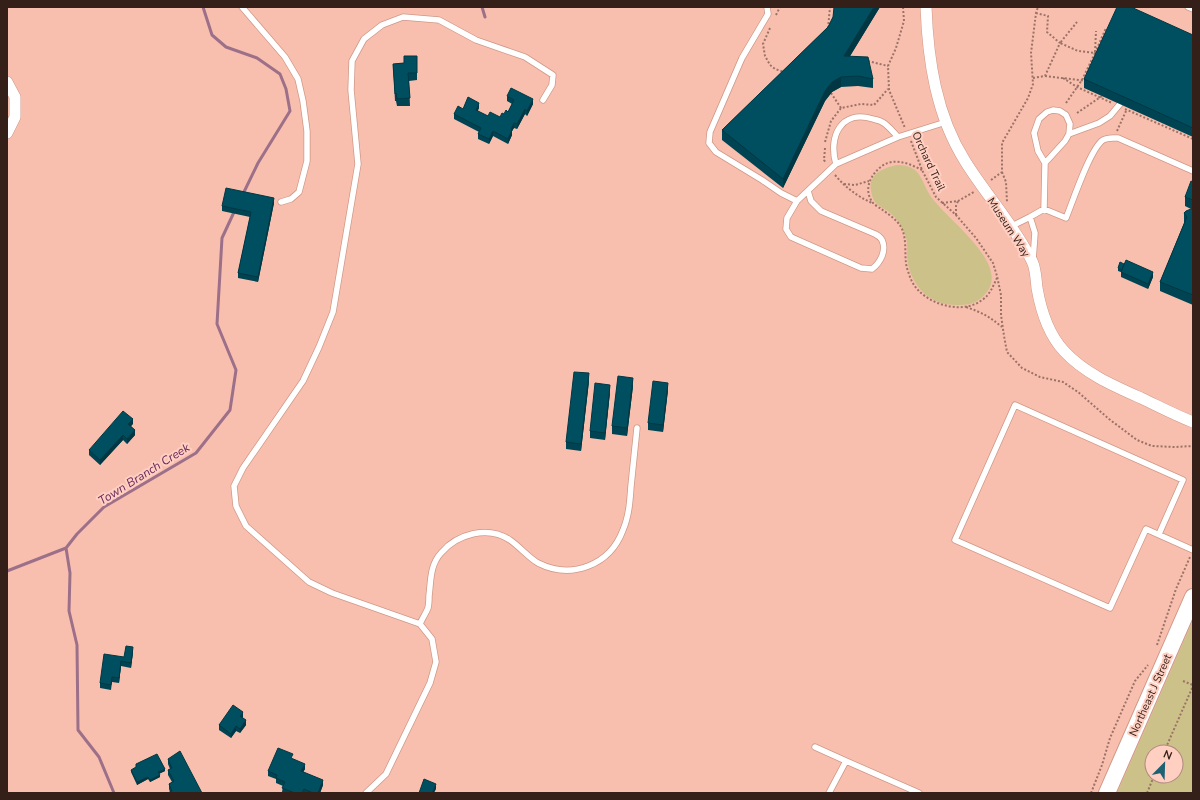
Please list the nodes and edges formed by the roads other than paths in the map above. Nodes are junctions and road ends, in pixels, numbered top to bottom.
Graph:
1 (242, 7) edge
2 (768, 7) edge
3 (926, 7) edge
4 (1188, 7) edge
5 (1193, 9) edge
6 (7, 82) edge
7 (543, 100) dead end
8 (1119, 105) edge
9 (946, 122) junction
10 (7, 133) edge
11 (1069, 134) junction
12 (898, 137) junction
13 (1044, 163) junction
14 (836, 164) junction
15 (1193, 171) edge
16 (808, 191) junction
17 (796, 201) junction
18 (281, 202) dead end
19 (1044, 208) junction
20 (1030, 217) junction
21 (1012, 226) junction
22 (1033, 263) junction
23 (1192, 423) edge
24 (637, 428) dead end
25 (1159, 534) junction
26 (1193, 550) edge
27 (1193, 597) edge
28 (420, 624) junction
29 (815, 747) dead end
30 (846, 761) junction
31 (830, 792) edge
32 (366, 793) edge
33 (919, 793) edge
34 (1107, 793) edge

1 - 18 lane
2 - 17 lane
3 - 9 street, Museum Way
4 - 5 lane
6 - 10 street
7 - 28 lane
8 - 11 lane
9 - 12 lane
9 - 21 street, Museum Way
11 - 13 lane
11 - 13 lane
12 - 14 lane
12 - 14 lane
13 - 19 lane
14 - 16 lane
15 - 19 lane
16 - 17 lane
16 - 17 lane
19 - 20 lane
20 - 21 lane
20 - 22 lane
21 - 22 street, Museum Way
22 - 23 street, Museum Way
24 - 28 lane
25 - 25 lane
25 - 26 lane
27 - 34 street, Northeast J Street
28 - 32 lane
29 - 30 lane
30 - 31 lane
30 - 33 lane

